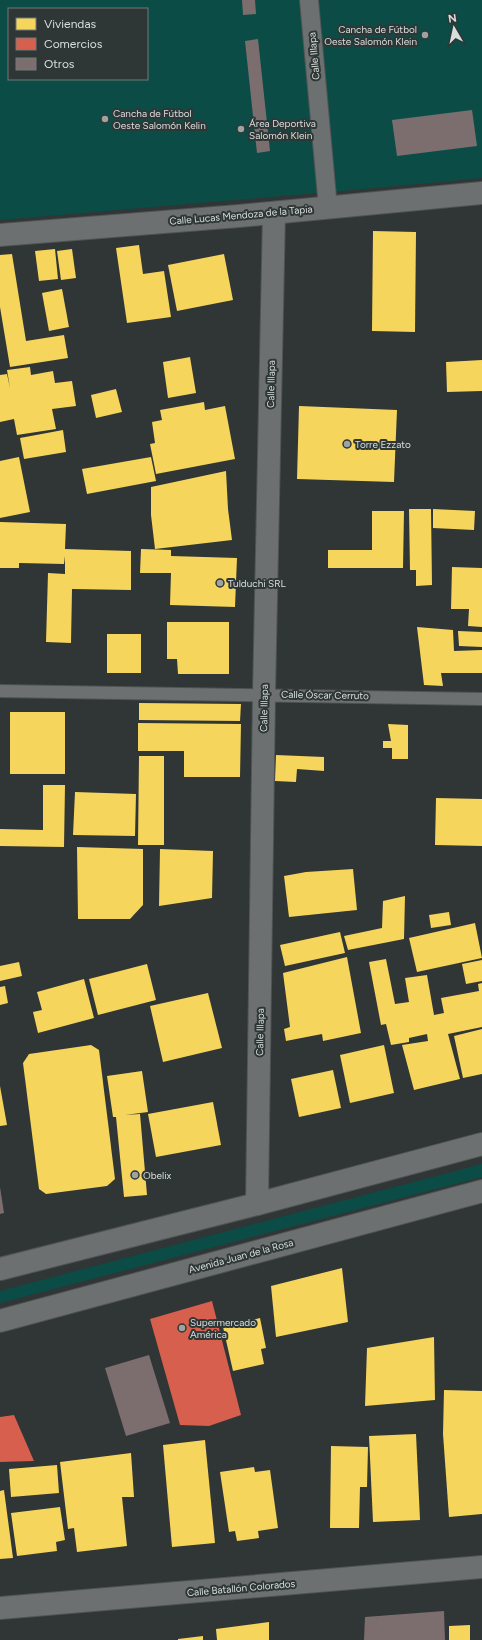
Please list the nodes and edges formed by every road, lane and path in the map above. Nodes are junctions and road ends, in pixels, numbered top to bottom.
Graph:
1 (309, 0) edge
2 (482, 193) edge
3 (328, 208) junction
4 (274, 213) junction
5 (0, 235) edge
6 (0, 691) edge
7 (264, 694) junction
8 (482, 699) edge
9 (482, 1144) edge
10 (482, 1191) edge
11 (258, 1204) junction
12 (0, 1269) edge
13 (0, 1321) edge
14 (482, 1567) edge
15 (0, 1608) edge

1 - 3 street, Calle Illapa
2 - 3 street, Calle Lucas Mendoza de la Tapia
3 - 4 street, Calle Lucas Mendoza de la Tapia
4 - 5 street, Calle Lucas Mendoza de la Tapia
4 - 7 street, Calle Illapa
6 - 7 lane, Calle Óscar Cerruto
7 - 8 lane, Calle Óscar Cerruto
7 - 11 street, Calle Illapa
9 - 11 street
10 - 13 street, Avenida Juan de la Rosa
11 - 12 street
14 - 15 street, Calle Batallón Colorados

